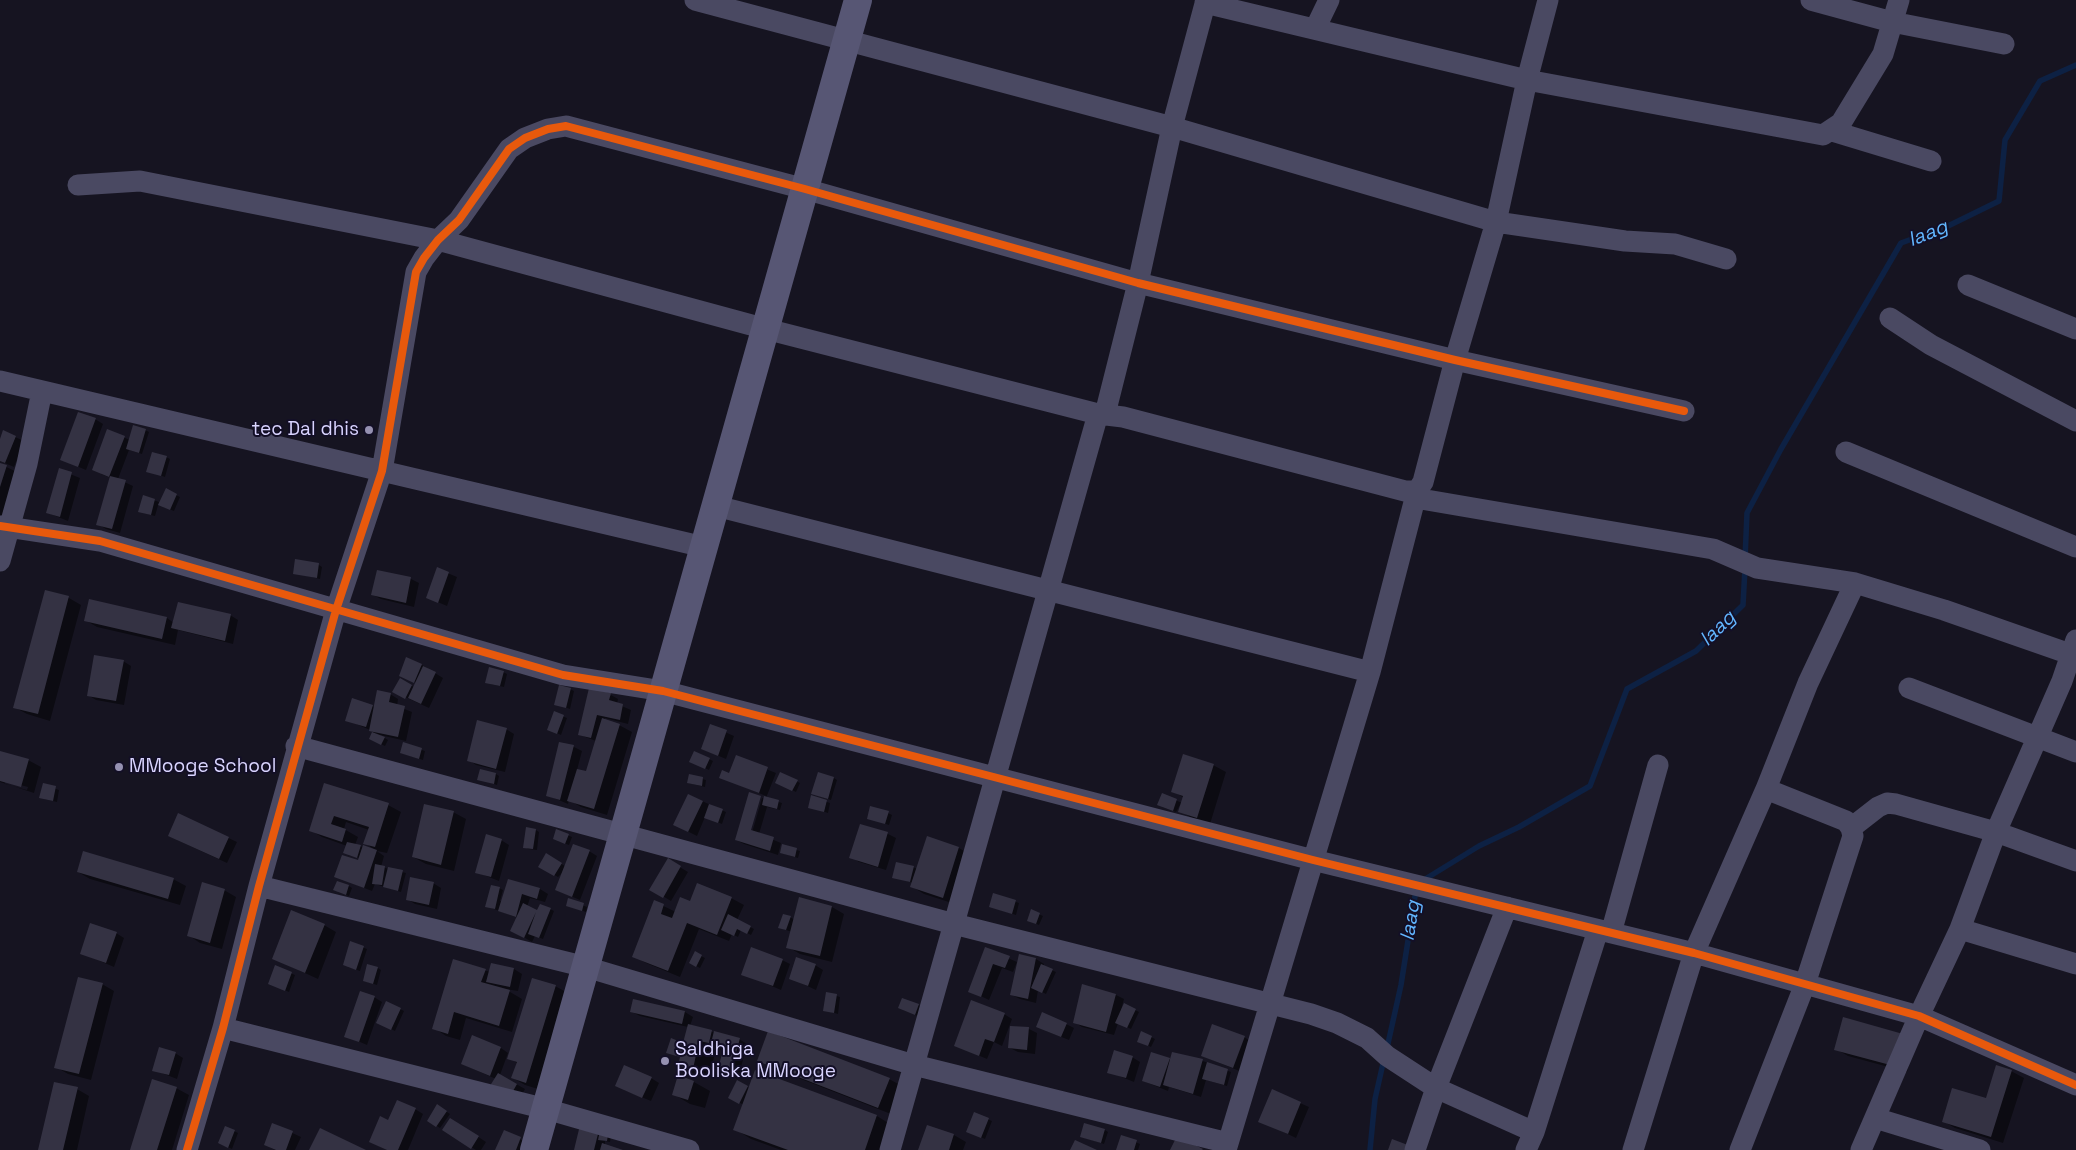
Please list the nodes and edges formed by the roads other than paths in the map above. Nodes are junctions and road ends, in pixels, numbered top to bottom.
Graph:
1 (694, 0) edge
2 (858, 0) edge
3 (1329, 0) edge
4 (1548, 0) edge
5 (1811, 0) edge
6 (1899, 0) edge
7 (1206, 1) edge
8 (1892, 22) junction
9 (1315, 29) junction
10 (846, 41) junction
11 (2004, 44) dead end
12 (1526, 80) junction
13 (1172, 127) junction
14 (1832, 131) junction
15 (1931, 162) dead end
16 (78, 185) dead end
17 (805, 189) junction
18 (1496, 222) junction
19 (438, 240) junction
20 (1726, 259) dead end
21 (1138, 283) junction
22 (1968, 286) dead end
23 (1890, 318) dead end
24 (766, 329) junction
25 (2076, 329) edge
26 (1455, 360) junction
27 (0, 381) edge
28 (42, 391) junction
29 (1684, 411) dead end
30 (1101, 414) junction
31 (2076, 421) edge
32 (1846, 452) dead end
33 (382, 471) junction
34 (1416, 494) junction
35 (716, 506) junction
36 (4, 526) edge
37 (704, 547) junction
38 (2076, 548) edge
39 (0, 561) edge
40 (1855, 583) junction
41 (1048, 590) junction
42 (336, 610) junction
43 (2074, 650) edge
44 (1370, 672) junction
45 (1909, 688) dead end
46 (663, 691) junction
47 (2038, 738) junction
48 (296, 746) junction
49 (2076, 752) edge
50 (1658, 765) dead end
51 (995, 778) junction
52 (1766, 790) junction
53 (1851, 828) junction
54 (1996, 832) junction
55 (623, 835) junction
56 (1313, 860) junction
57 (2076, 860) edge
58 (258, 886) junction
59 (1507, 907) junction
60 (954, 924) junction
61 (1960, 929) junction
62 (1605, 931) junction
63 (1694, 953) junction
64 (2076, 964) edge
65 (586, 968) junction
66 (1805, 984) junction
67 (1270, 1005) junction
68 (1919, 1016) junction
69 (223, 1028) junction
70 (914, 1065) junction
71 (2076, 1085) edge
72 (1436, 1088) junction
73 (546, 1108) junction
74 (1875, 1118) junction
75 (1530, 1141) edge
76 (1227, 1146) edge
77 (187, 1150) edge
78 (534, 1150) edge
79 (689, 1150) edge
80 (890, 1150) edge
81 (1415, 1150) edge
82 (1633, 1150) edge
83 (1740, 1150) edge
84 (1861, 1150) edge
85 (1980, 1150) edge

1 - 10 street
2 - 10 street
3 - 9 street
4 - 12 street
5 - 8 street
6 - 8 street
7 - 9 street
7 - 13 street
8 - 11 street
8 - 14 street
9 - 12 street
10 - 13 street
10 - 17 street
12 - 14 street
12 - 18 street
13 - 18 street
13 - 21 street
14 - 15 street
16 - 19 street
17 - 19 street
17 - 21 street
17 - 24 street
18 - 20 street
18 - 26 street
19 - 24 street
19 - 33 street
21 - 26 street
21 - 30 street
22 - 25 street
23 - 31 street
24 - 30 street
24 - 35 street
26 - 29 street
26 - 34 street
27 - 28 street
28 - 33 street
28 - 36 street
30 - 34 street
30 - 41 street
32 - 38 street
33 - 37 street
33 - 42 street
34 - 40 street
34 - 44 street
35 - 37 street
35 - 41 street
36 - 39 street
36 - 42 street
37 - 46 street
40 - 43 street
40 - 52 street
41 - 44 street
41 - 51 street
42 - 46 street
42 - 48 street
43 - 47 street
44 - 56 street
45 - 47 street
46 - 51 street
46 - 55 street
47 - 49 street
47 - 54 street
48 - 55 street
48 - 58 street
50 - 62 street
51 - 56 street
51 - 60 street
52 - 53 street
52 - 63 street
53 - 54 street
53 - 66 street
54 - 57 street
54 - 61 street
55 - 60 street
55 - 65 street
56 - 59 street
56 - 67 street
58 - 65 street
58 - 69 street
59 - 62 street
59 - 72 street
60 - 67 street
60 - 70 street
61 - 64 street
61 - 68 street
62 - 63 street
62 - 75 street
63 - 66 street
63 - 82 street
65 - 70 street
65 - 73 street
66 - 68 street
66 - 83 street
67 - 72 street
67 - 76 street
68 - 71 street
68 - 74 street
69 - 73 street
69 - 77 street
70 - 76 street
70 - 80 street
72 - 75 street
72 - 81 street
73 - 78 street
73 - 79 street
74 - 84 street
74 - 85 street

